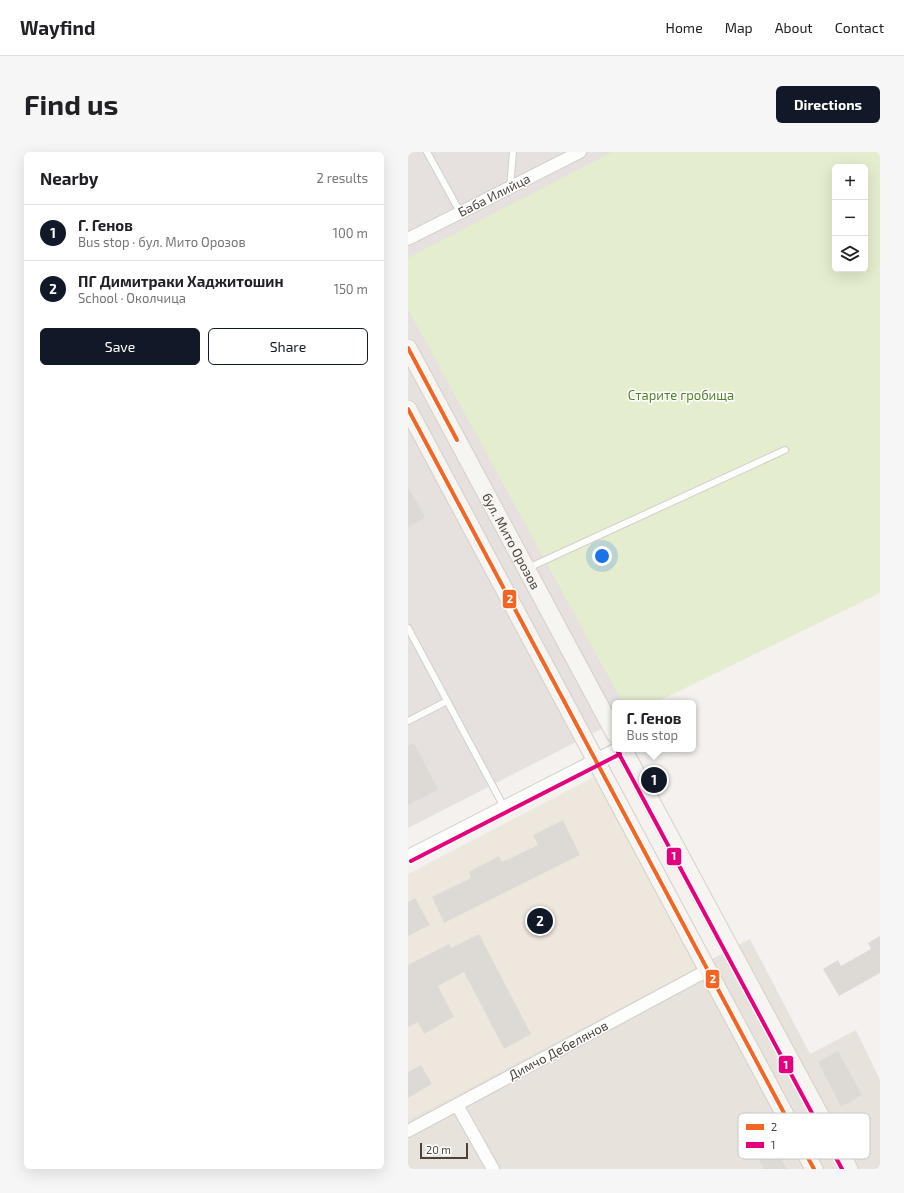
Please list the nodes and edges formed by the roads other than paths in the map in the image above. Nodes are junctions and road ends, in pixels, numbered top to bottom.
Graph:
1 (427, 152) edge
2 (513, 152) edge
3 (580, 152) edge
4 (510, 187) junction
5 (460, 212) junction
6 (408, 238) edge
7 (409, 351) edge
8 (408, 409) edge
9 (785, 450) dead end
10 (527, 569) junction
11 (408, 628) edge
12 (447, 701) junction
13 (408, 721) edge
14 (612, 728) edge
15 (612, 752) edge
16 (625, 752) edge
17 (596, 760) junction
18 (504, 807) junction
19 (408, 856) edge
20 (708, 970) junction
21 (457, 1105) junction
22 (784, 1113) edge
23 (819, 1113) edge
24 (408, 1131) edge
25 (809, 1159) edge
26 (844, 1159) edge
27 (493, 1169) edge
28 (814, 1169) edge
29 (849, 1169) edge

1 - 5 lane
2 - 4 lane
3 - 4 street, Баба Илийца
4 - 5 street, Баба Илийца
5 - 6 street, Баба Илийца
7 - 10 main road, бул. Мито Орозов
8 - 17 main road
9 - 10 lane
10 - 14 main road, бул. Мито Орозов
11 - 12 lane
12 - 13 lane
12 - 18 lane
15 - 17 street
16 - 23 main road
17 - 18 street
17 - 20 main road
18 - 19 street
20 - 21 street, Димчо Дебелянов
20 - 22 main road
21 - 24 street, Димчо Дебелянов
21 - 27 street
25 - 28 main road
26 - 29 main road

